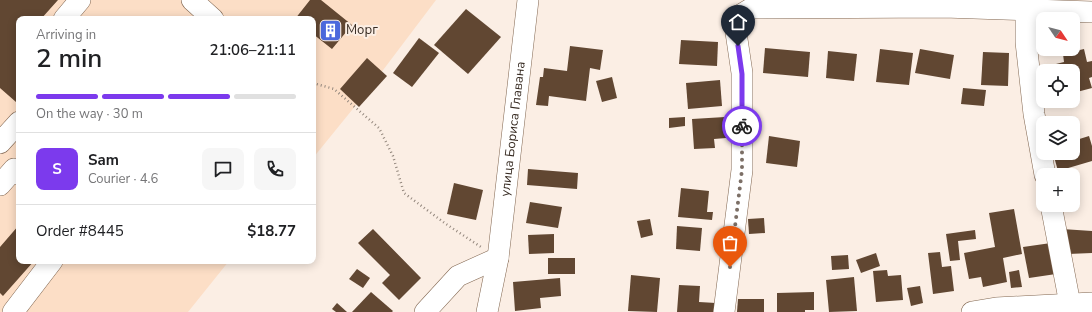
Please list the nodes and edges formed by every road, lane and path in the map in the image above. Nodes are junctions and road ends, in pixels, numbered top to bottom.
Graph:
1 (80, 0) edge
2 (192, 0) edge
3 (528, 0) edge
4 (1026, 9) junction
5 (1092, 12) edge
6 (67, 16) edge
7 (210, 16) edge
8 (316, 84) edge
9 (16, 125) edge
10 (0, 143) edge
11 (11, 167) edge
12 (1044, 168) edge
13 (0, 185) edge
14 (1052, 212) edge
15 (498, 258) junction
16 (50, 264) edge
17 (1070, 304) junction
18 (1092, 304) edge
19 (13, 312) edge
20 (425, 312) edge
21 (487, 312) edge
22 (724, 312) edge
23 (972, 312) edge

1 - 6 street
2 - 7 street
3 - 15 street, улица Бориса Главана
4 - 5 street
4 - 12 street
4 - 22 street
8 - 15 path
9 - 10 street
11 - 13 street
14 - 17 street
15 - 20 street
15 - 21 street, улица Бориса Главана
16 - 19 street
17 - 18 street
17 - 23 street

